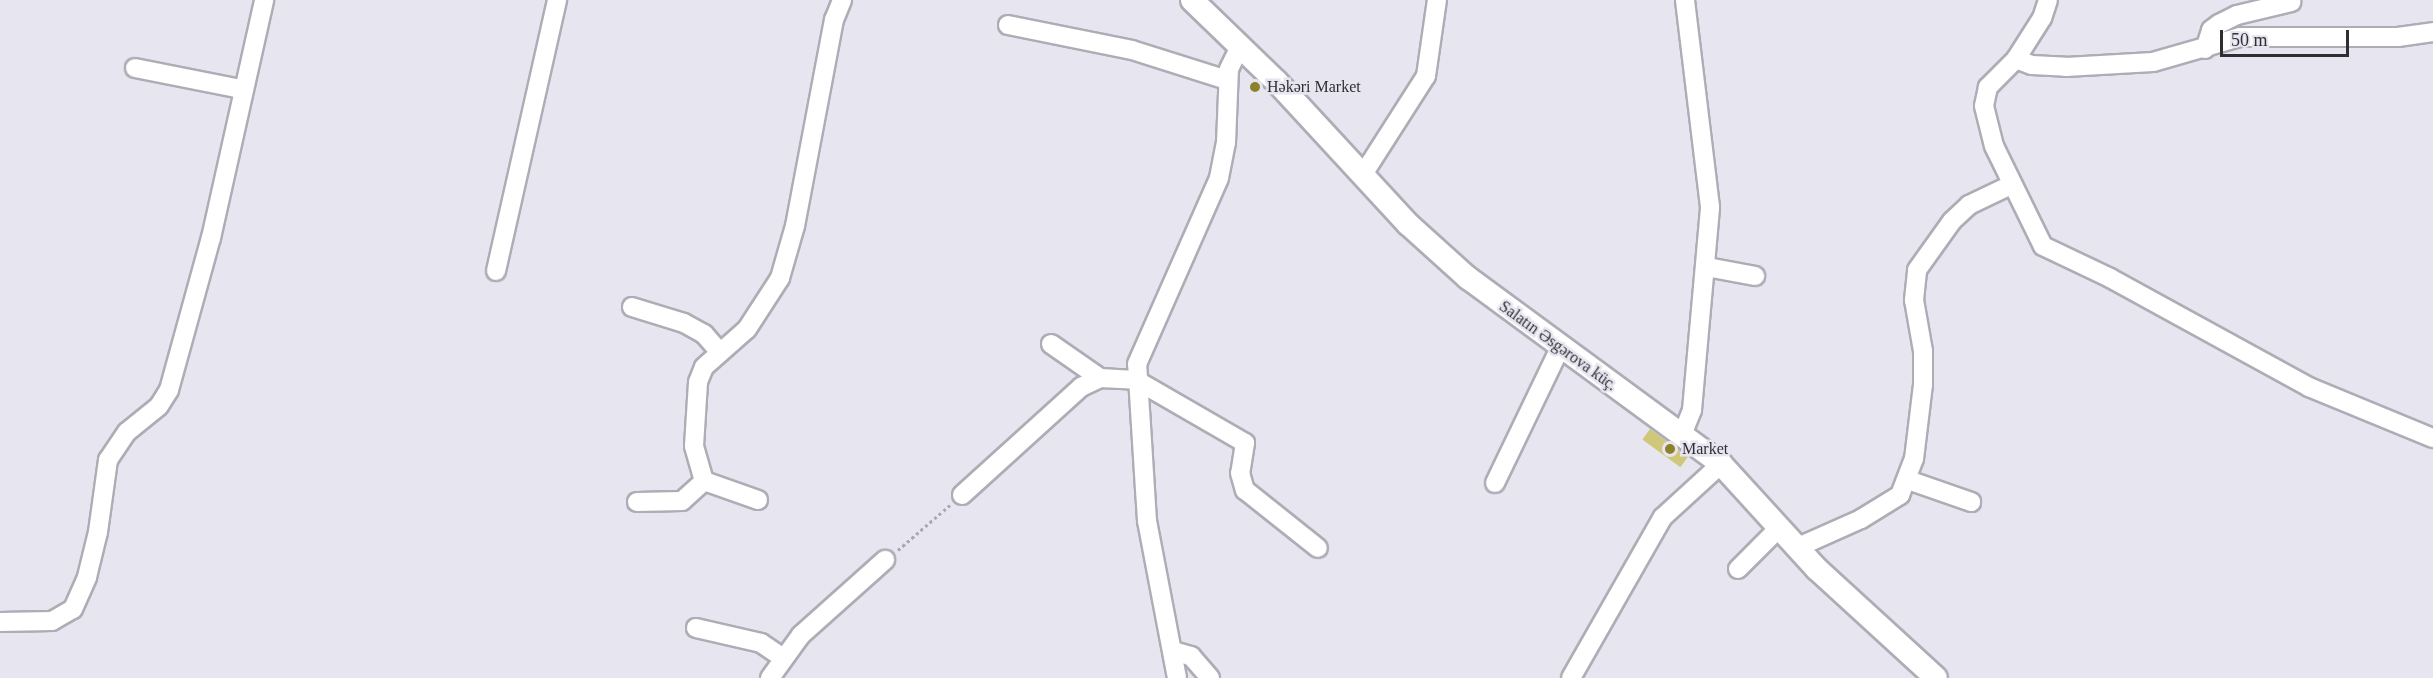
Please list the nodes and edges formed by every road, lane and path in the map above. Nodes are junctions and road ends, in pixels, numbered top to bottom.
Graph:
1 (264, 0) edge
2 (556, 0) edge
3 (842, 0) edge
4 (1192, 0) edge
5 (1437, 0) edge
6 (1685, 0) edge
7 (2049, 0) edge
8 (2291, 2) dead end
9 (1008, 25) dead end
10 (2433, 32) edge
11 (1240, 45) junction
12 (2205, 49) junction
13 (2016, 59) junction
14 (135, 68) dead end
15 (1227, 80) junction
16 (241, 90) junction
17 (1362, 176) junction
18 (2011, 185) junction
19 (1707, 267) junction
20 (496, 271) dead end
21 (1755, 276) dead end
22 (632, 307) dead end
23 (1050, 344) dead end
24 (1560, 348) junction
25 (719, 351) junction
26 (1100, 378) junction
27 (1136, 380) junction
28 (1682, 435) junction
29 (2433, 438) edge
30 (1721, 464) junction
31 (1908, 480) junction
32 (704, 481) junction
33 (1495, 483) dead end
34 (962, 495) joint
35 (758, 500) dead end
36 (637, 502) dead end
37 (1971, 502) dead end
38 (1778, 529) junction
39 (1318, 548) dead end
40 (1796, 548) junction
41 (885, 560) joint
42 (1738, 569) dead end
43 (0, 622) edge
44 (696, 628) dead end
45 (1173, 651) junction
46 (782, 657) junction
47 (770, 678) edge
48 (1177, 678) edge
49 (1210, 678) edge
50 (1571, 678) edge
51 (1936, 678) edge

1 - 16 street
2 - 20 street
3 - 25 street
4 - 11 street, Salatın Əsgərova küç.
5 - 17 street
6 - 19 street
7 - 13 street
8 - 12 street
9 - 15 street
10 - 12 street
11 - 15 street
11 - 17 street, Salatın Əsgərova küç.
12 - 13 street
13 - 18 street
14 - 16 street
15 - 27 street
16 - 43 street
17 - 24 street, Salatın Əsgərova küç.
18 - 29 street
18 - 31 street
19 - 21 street
19 - 28 street
22 - 25 street
23 - 26 street
24 - 28 street, Salatın Əsgərova küç.
24 - 33 street
25 - 32 street
26 - 27 street
26 - 34 street
27 - 39 street
27 - 45 street
28 - 30 street, Salatın Əsgərova küç.
30 - 38 street, Salatın Əsgərova küç.
30 - 50 street
31 - 37 street
31 - 40 street
32 - 35 street
32 - 36 street
34 - 41 path
38 - 40 street, Salatın Əsgərova küç.
38 - 42 street
40 - 51 street, Salatın Əsgərova küç.
41 - 46 street
44 - 46 street
45 - 48 street
45 - 49 street
46 - 47 street

